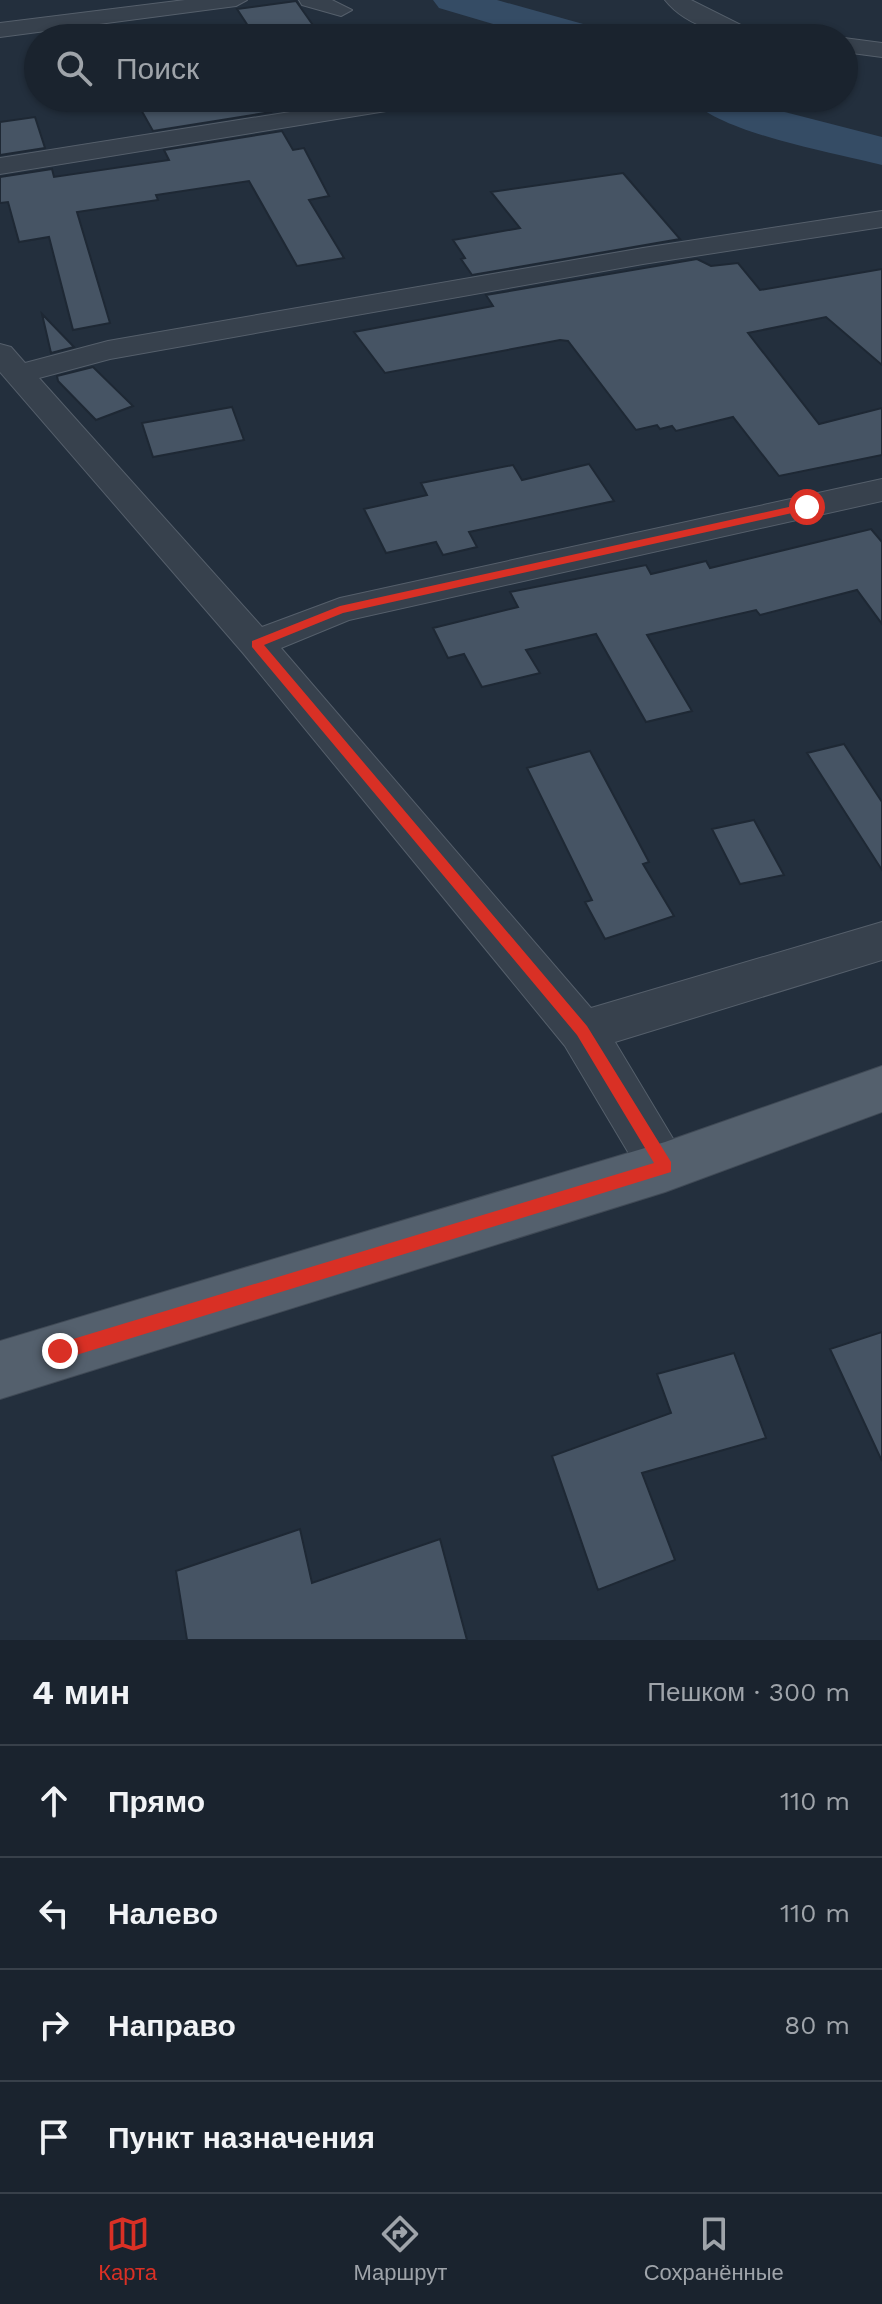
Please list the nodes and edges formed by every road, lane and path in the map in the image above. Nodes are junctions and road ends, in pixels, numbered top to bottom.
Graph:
1 (236, 0) edge
2 (310, 0) edge
3 (676, 0) edge
4 (341, 10) dead end
5 (47, 24) edge
6 (720, 24) edge
7 (24, 27) edge
8 (0, 30) edge
9 (858, 47) edge
10 (882, 50) edge
11 (336, 112) edge
12 (0, 166) edge
13 (882, 219) edge
14 (9, 364) edge
15 (882, 490) edge
16 (256, 644) junction
17 (882, 941) edge
18 (582, 1031) junction
19 (882, 1089) edge
20 (665, 1167) junction
21 (0, 1370) edge

1 - 5 street
2 - 4 street
3 - 6 street
7 - 8 street
9 - 10 street
11 - 12 street
13 - 14 street
14 - 16 street
15 - 16 street
16 - 18 street
17 - 18 street
18 - 20 street
19 - 20 main road
20 - 21 main road

